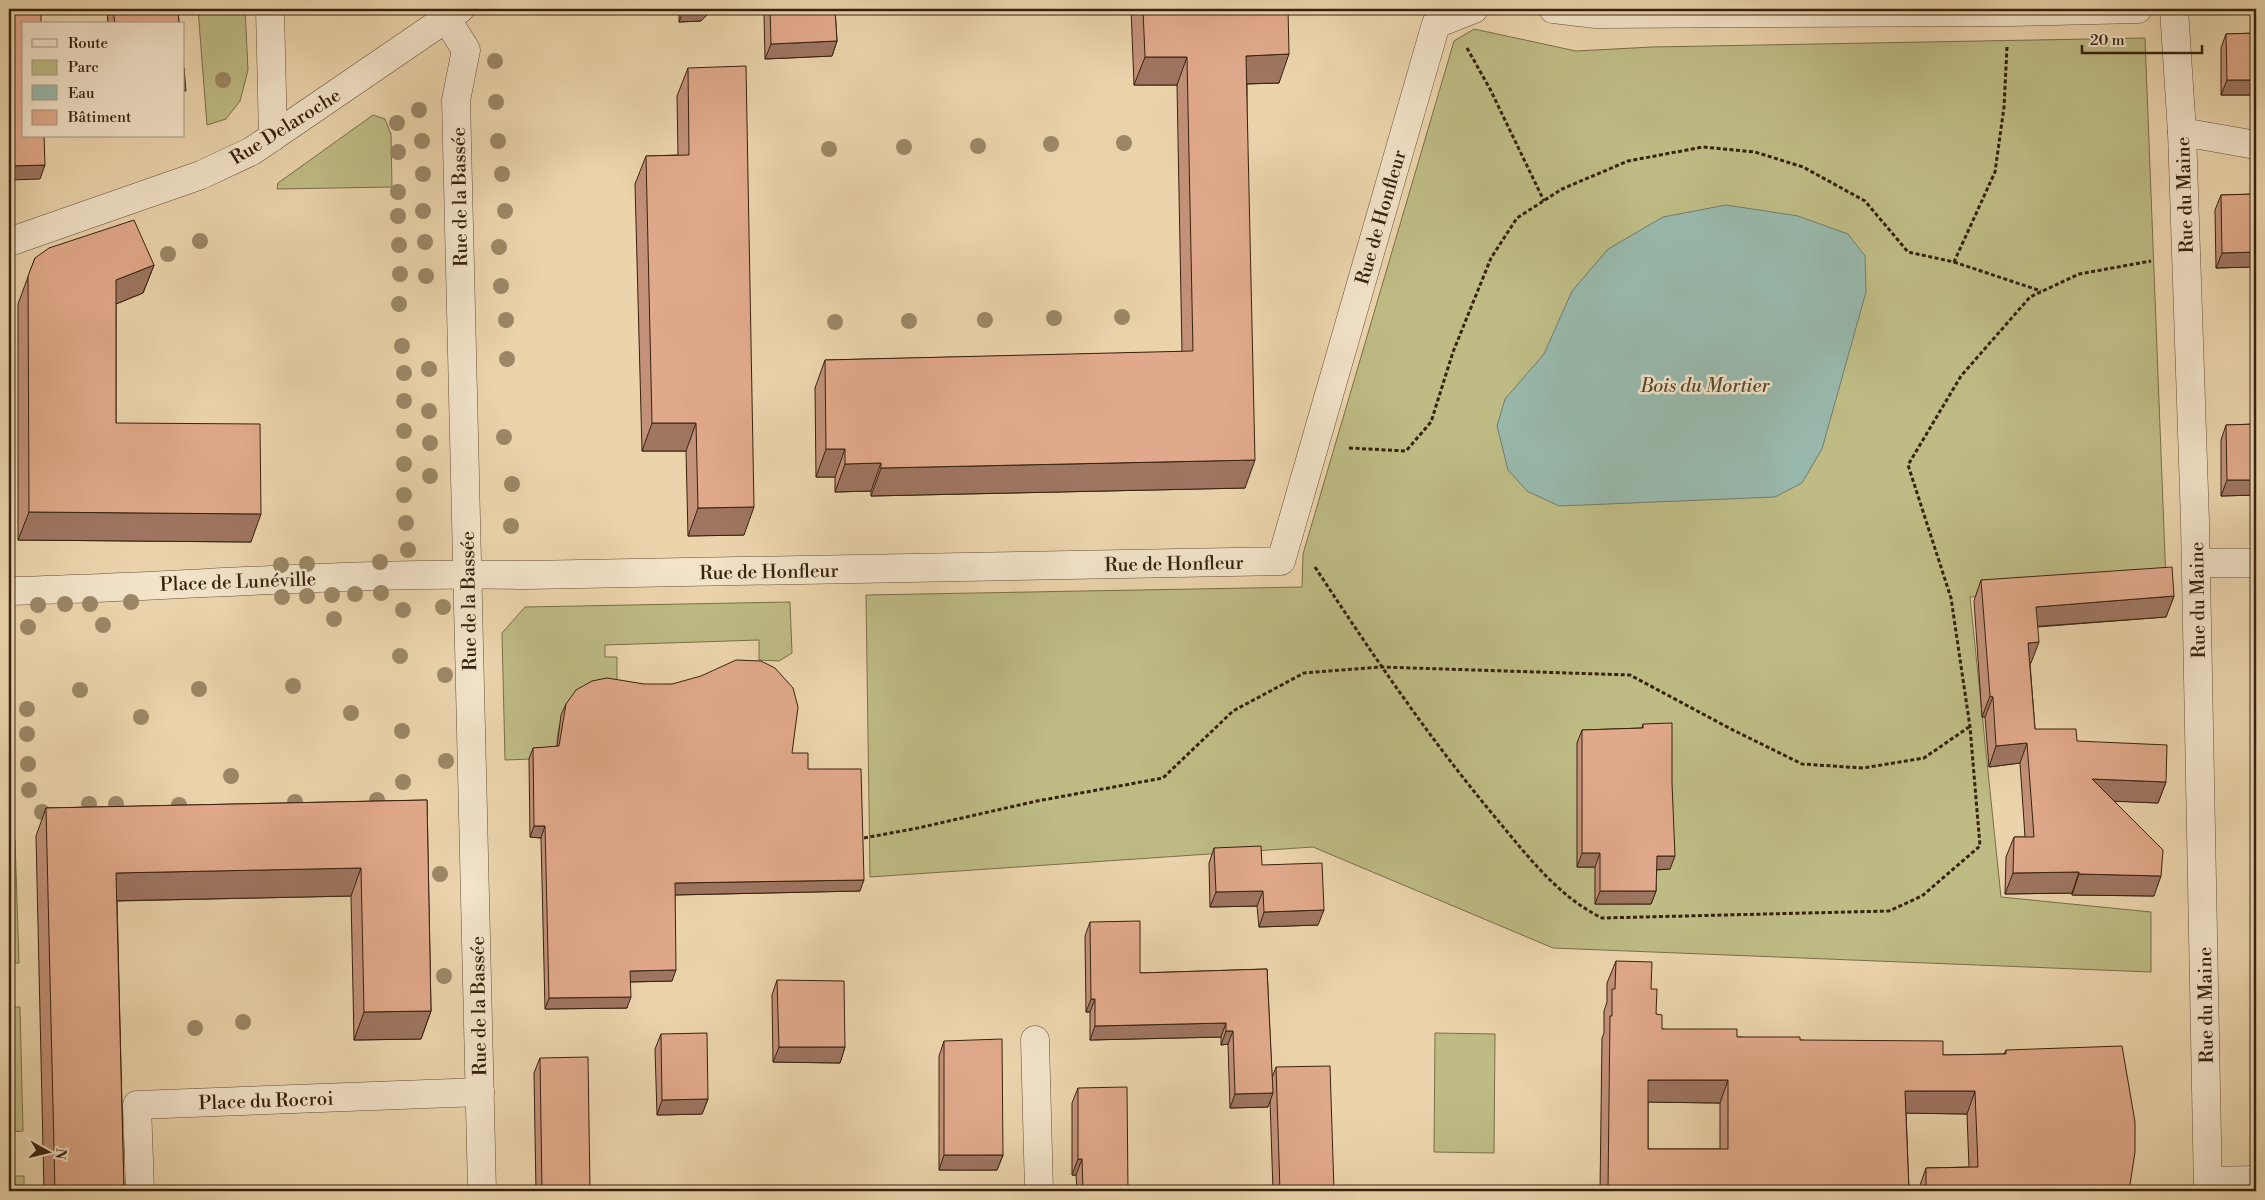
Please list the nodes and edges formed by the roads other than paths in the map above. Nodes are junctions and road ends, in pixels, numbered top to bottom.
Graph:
1 (270, 9) edge
2 (1553, 9) edge
3 (2138, 9) edge
4 (2174, 9) edge
5 (453, 13) edge
6 (1462, 14) edge
7 (2182, 132) junction
8 (273, 137) junction
9 (2256, 145) edge
10 (9, 242) edge
11 (2196, 563) junction
12 (2256, 563) edge
13 (468, 574) junction
14 (9, 591) edge
15 (1035, 1040) dead end
16 (480, 1092) junction
17 (2256, 1180) edge
18 (2208, 1186) edge
19 (140, 1191) edge
20 (482, 1191) edge
21 (1039, 1191) edge

1 - 8 street
2 - 3 street
4 - 7 street, Rue du Maine
5 - 8 street, Rue Delaroche
5 - 13 street, Rue de la Bassée
6 - 13 street, Rue de Honfleur
7 - 9 street
7 - 11 street, Rue du Maine
8 - 10 street, Rue Delaroche
11 - 12 street
11 - 18 street, Rue du Maine
13 - 14 street, Place de Lunéville
13 - 16 street, Rue de la Bassée
15 - 21 street
16 - 19 street, Place du Rocroi
16 - 20 street, Rue de la Bassée
17 - 18 street

